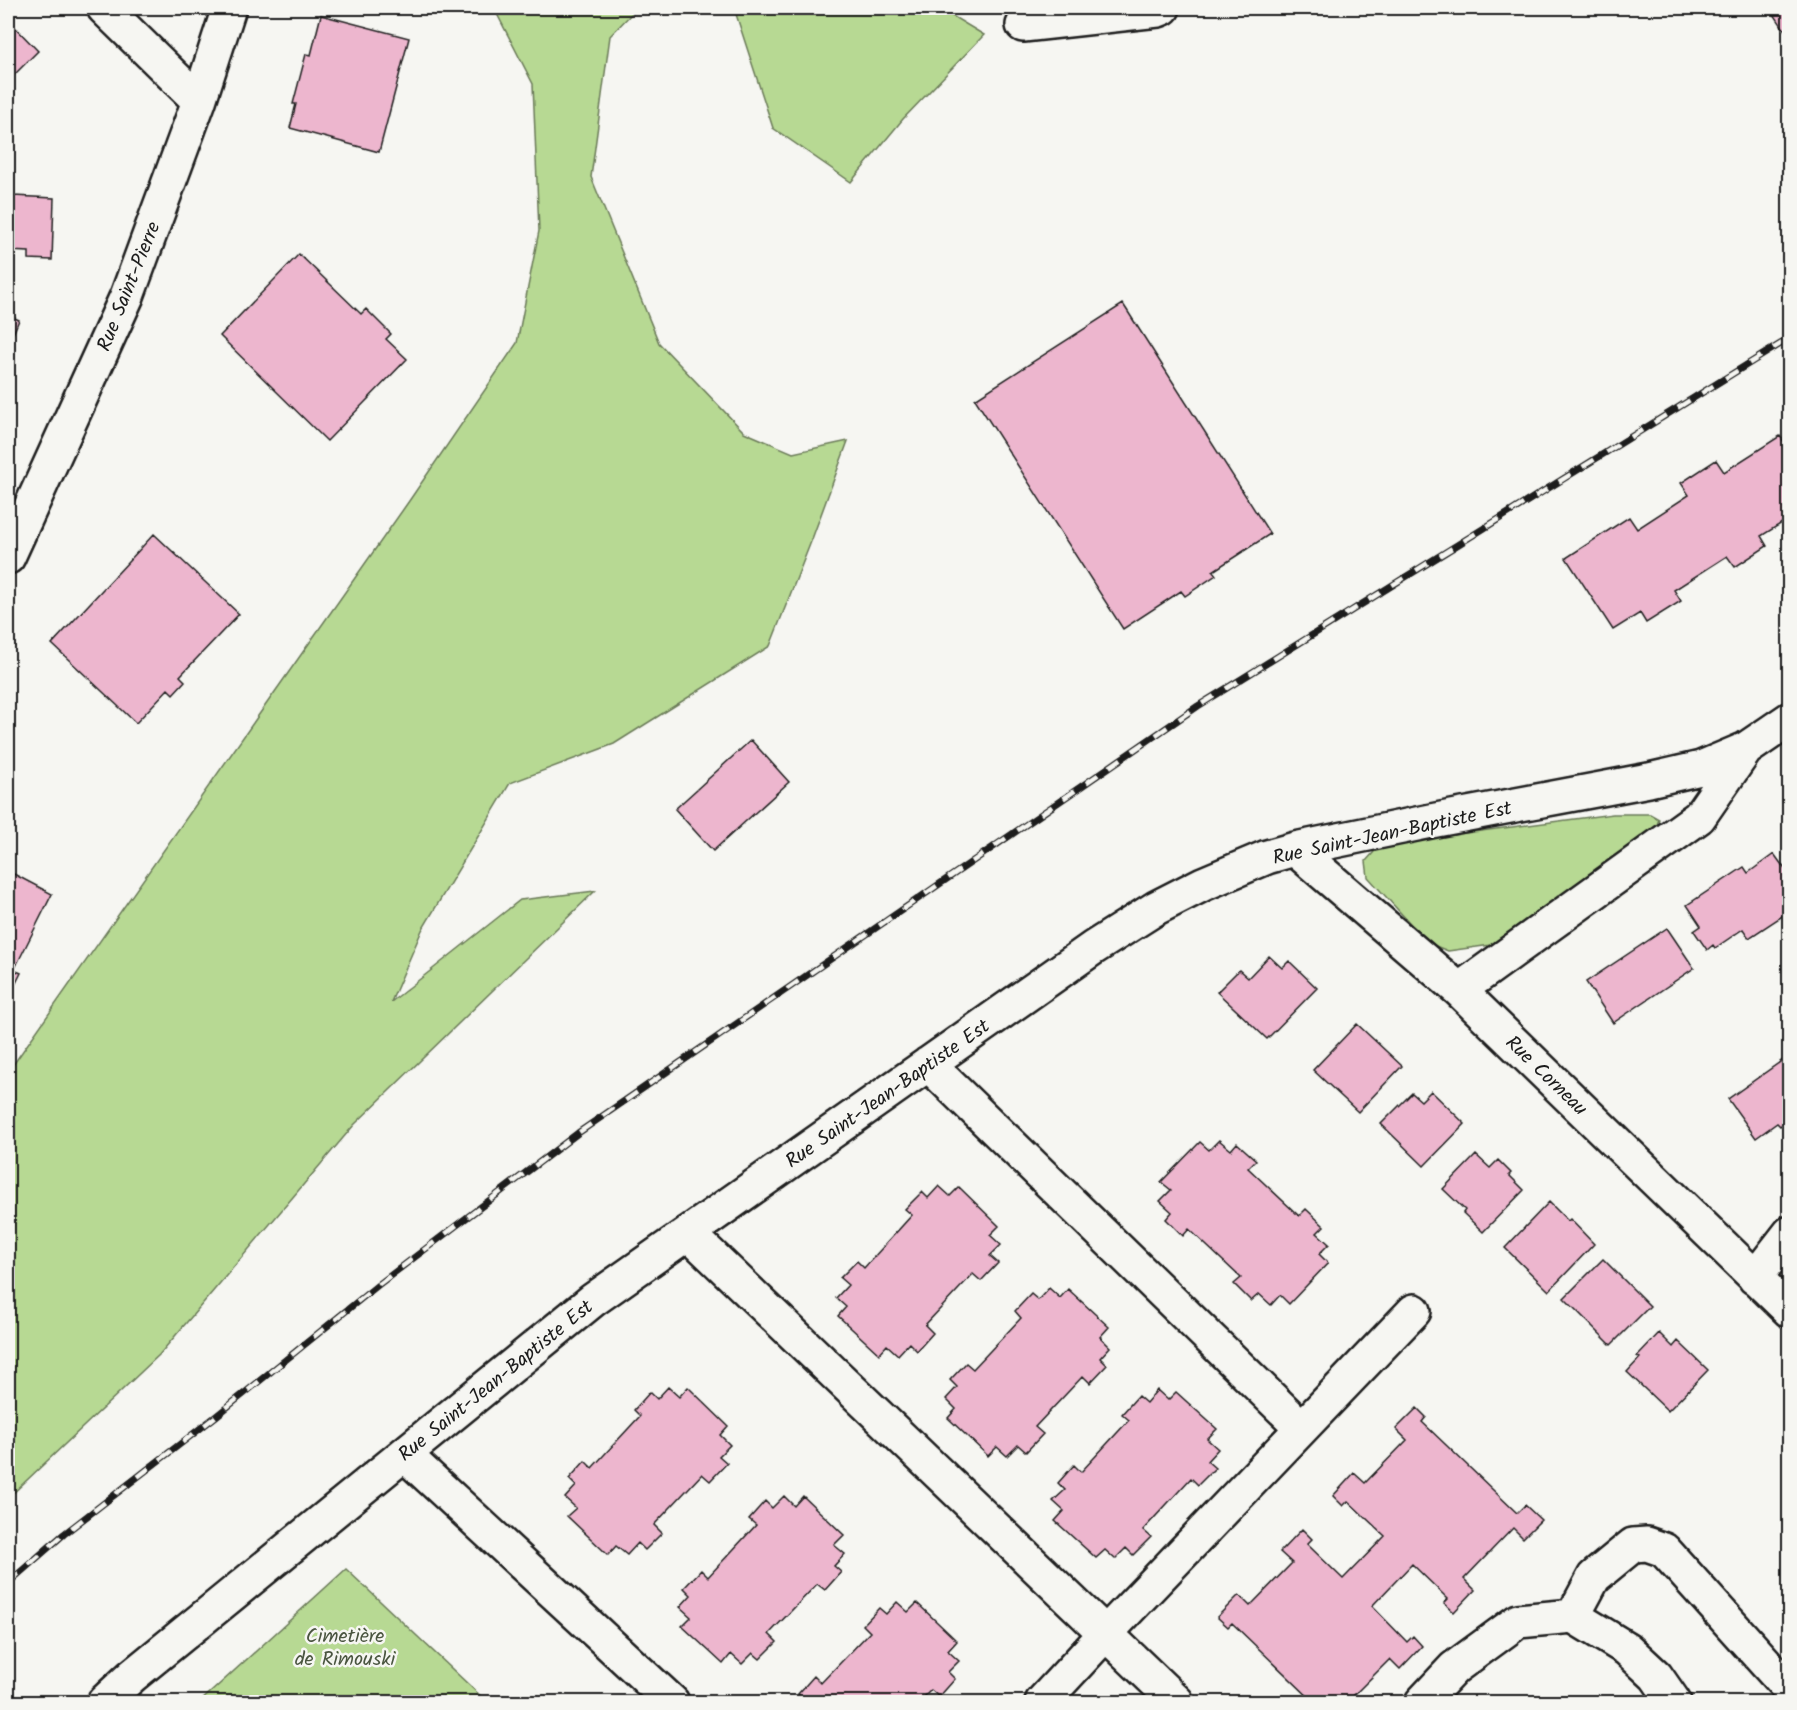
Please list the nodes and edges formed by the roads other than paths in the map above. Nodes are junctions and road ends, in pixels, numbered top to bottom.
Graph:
1 (104, 8) edge
2 (229, 8) edge
3 (1162, 8) edge
4 (1023, 25) dead end
5 (199, 101) junction
6 (8, 557) edge
7 (1790, 719) edge
8 (1746, 749) junction
9 (1295, 849) junction
10 (1459, 990) junction
11 (928, 1064) junction
12 (688, 1233) junction
13 (1790, 1233) edge
14 (1755, 1278) junction
15 (1414, 1311) dead end
16 (1790, 1311) edge
17 (1302, 1428) junction
18 (404, 1454) junction
19 (1573, 1616) junction
20 (1105, 1634) junction
21 (1790, 1690) edge
22 (104, 1702) edge
23 (672, 1702) edge
24 (1042, 1702) edge
25 (1177, 1702) edge
26 (1422, 1702) edge
27 (1674, 1702) edge

1 - 5 street
2 - 5 street, Rue Saint-Pierre
3 - 4 street
5 - 6 street, Rue Saint-Pierre
7 - 8 street, Rue Saint-Jean-Baptiste Est
8 - 9 street, Rue Saint-Jean-Baptiste Est
8 - 10 street
9 - 10 street, Rue Corneau
9 - 11 street, Rue Saint-Jean-Baptiste Est
10 - 14 street, Rue Corneau
11 - 12 street, Rue Saint-Jean-Baptiste Est
11 - 17 street
12 - 18 street, Rue Saint-Jean-Baptiste Est
12 - 20 street
13 - 14 street
14 - 16 street, Rue Corneau
15 - 17 street
17 - 20 street
18 - 22 street, Rue Saint-Jean-Baptiste Est
18 - 23 street
19 - 21 street
19 - 26 street
19 - 27 street
20 - 24 street
20 - 25 street

